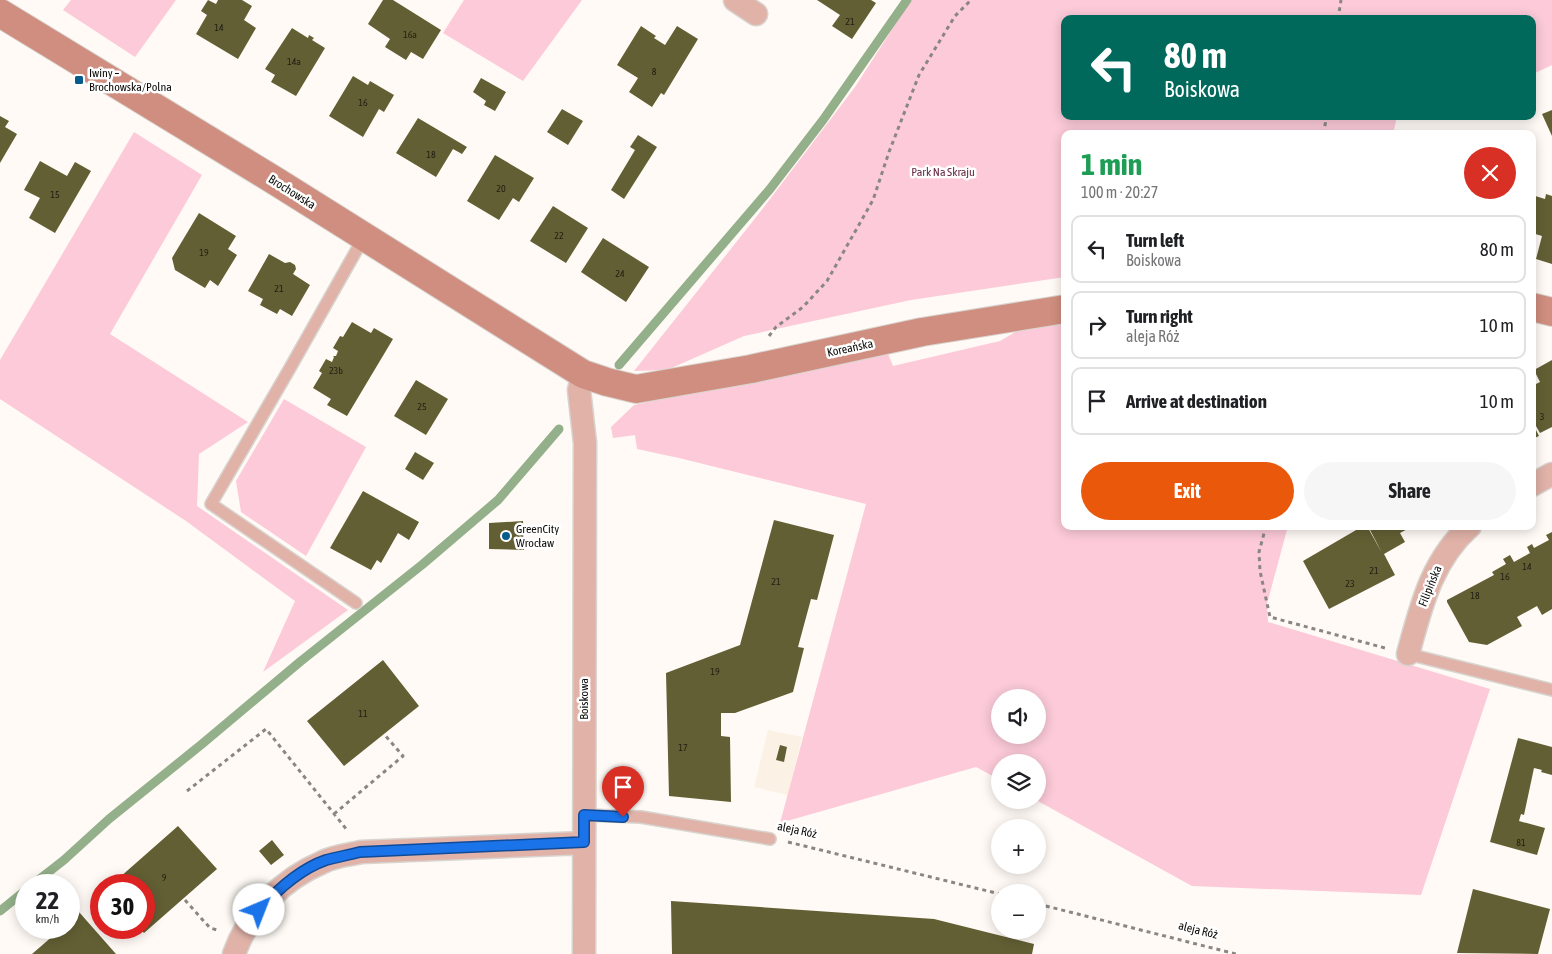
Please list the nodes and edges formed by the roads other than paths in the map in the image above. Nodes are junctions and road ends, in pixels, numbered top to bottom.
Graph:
1 (735, 0) edge
2 (0, 13) edge
3 (756, 14) dead end
4 (364, 237) junction
5 (1536, 308) edge
6 (1061, 310) edge
7 (1552, 312) edge
8 (583, 374) junction
9 (636, 389) joint
10 (1552, 474) edge
11 (1536, 482) edge
12 (1467, 530) edge
13 (356, 603) dead end
14 (1408, 654) joint
15 (1552, 690) edge
16 (584, 815) junction
17 (770, 839) road end
18 (584, 842) junction
19 (237, 946) edge
20 (584, 954) edge

1 - 3 street
2 - 4 street, Brochowska
4 - 8 street, Brochowska
4 - 13 lane
5 - 7 street
6 - 9 street, Koreańska
8 - 9 street, Brochowska
8 - 16 street, Boiskowa
10 - 11 street
12 - 14 street, Filipińska
14 - 15 lane
16 - 17 lane, aleja Róż
16 - 18 street, Boiskowa
18 - 19 street
18 - 20 street, Boiskowa

